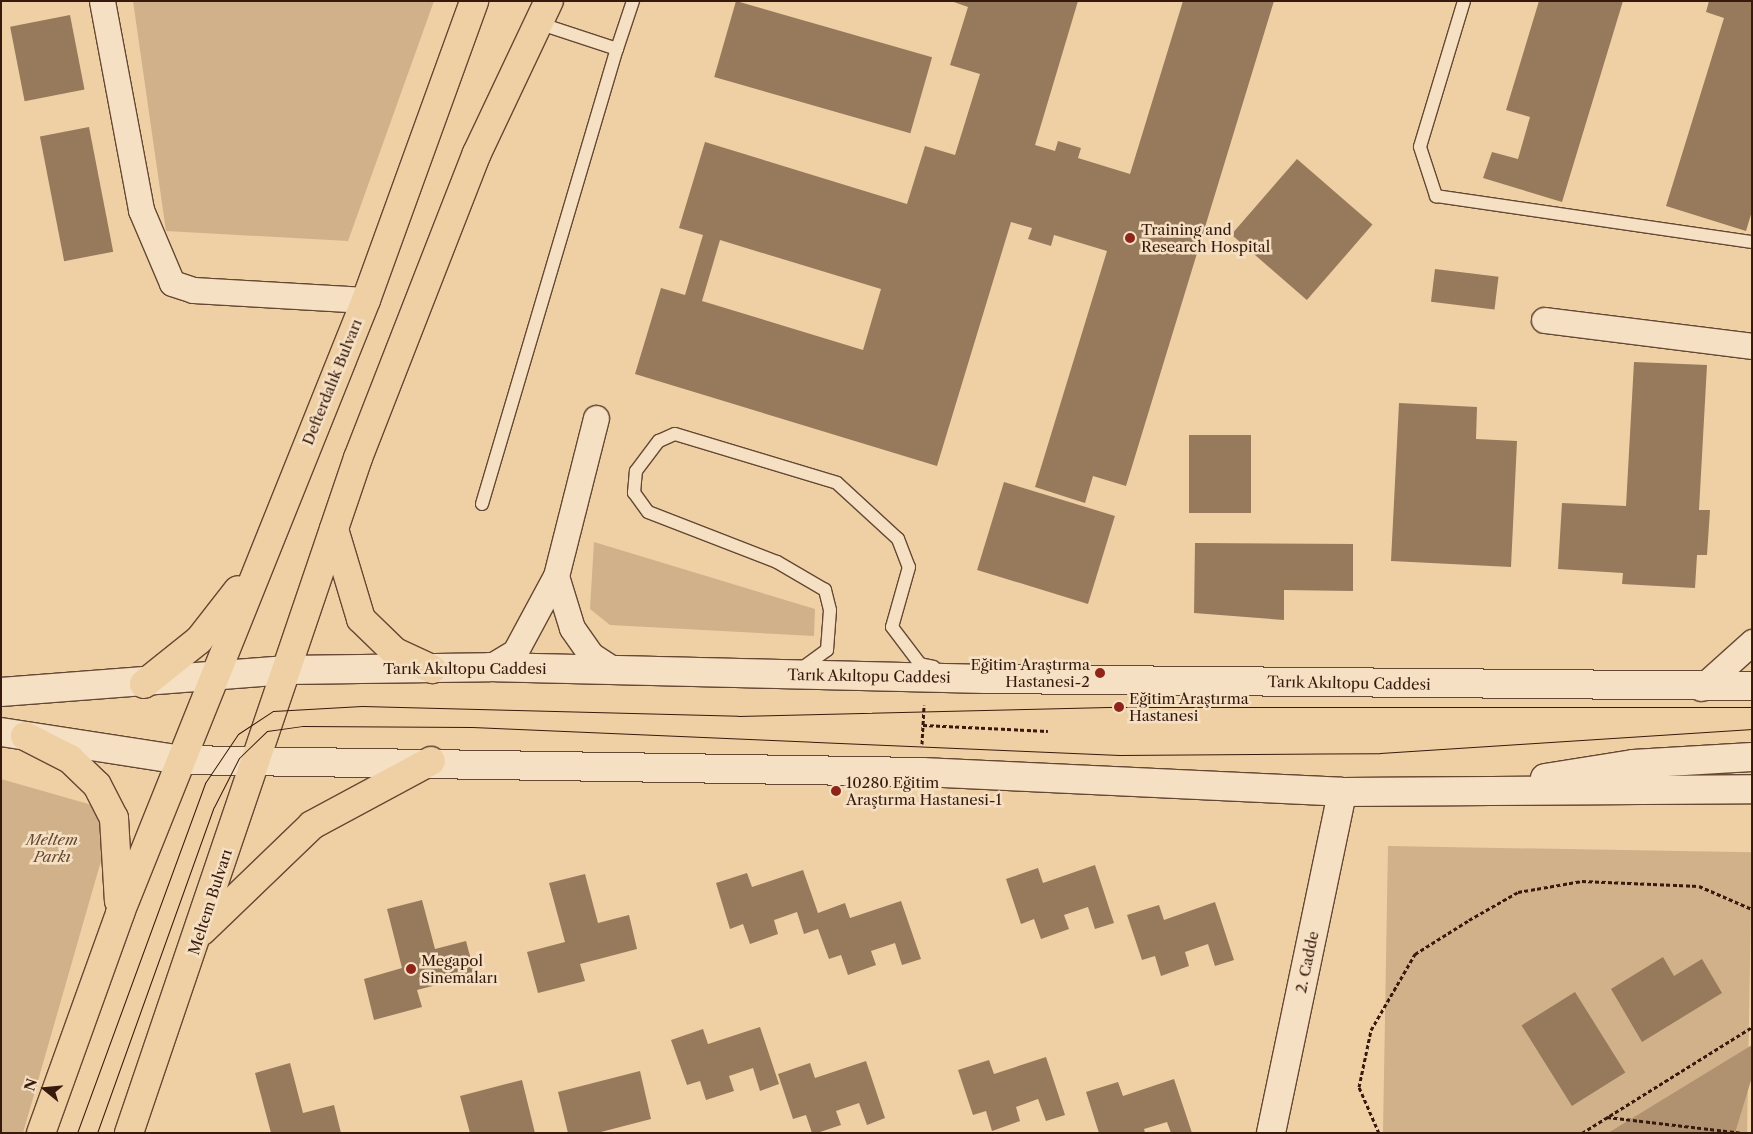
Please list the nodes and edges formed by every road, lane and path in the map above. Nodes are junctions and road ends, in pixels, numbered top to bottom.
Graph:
1 (102, 1) edge
2 (474, 1) edge
3 (633, 1) edge
4 (1464, 1) edge
5 (545, 13) edge
6 (617, 49) junction
7 (1752, 242) edge
8 (366, 300) junction
9 (1544, 320) dead end
10 (1752, 346) edge
11 (596, 418) dead end
12 (482, 504) dead end
13 (334, 529) junction
14 (268, 541) junction
15 (556, 576) junction
16 (1752, 642) edge
17 (490, 667) junction
18 (432, 669) junction
19 (287, 670) junction
20 (614, 670) junction
21 (792, 674) junction
22 (925, 677) junction
23 (213, 679) junction
24 (986, 679) junction
25 (144, 684) junction
26 (1752, 686) edge
27 (1702, 688) junction
28 (1, 692) edge
29 (923, 725) junction
30 (1048, 731) dead end
31 (13, 734) edge
32 (1752, 757) edge
33 (258, 758) junction
34 (180, 760) junction
35 (430, 761) junction
36 (922, 772) junction
37 (1752, 790) edge
38 (1342, 792) junction
39 (1454, 793) junction
40 (1752, 909) edge
41 (120, 913) junction
42 (200, 934) junction
43 (1752, 1027) edge
44 (1607, 1117) junction
45 (1735, 1132) edge
46 (41, 1133) edge
47 (129, 1133) edge
48 (1271, 1133) edge
49 (1379, 1133) edge
50 (1582, 1133) edge
51 (1743, 1133) edge

1 - 8 street
2 - 8 main road, Defterdalık Bulvarı
3 - 6 lane
4 - 7 lane
5 - 6 lane
5 - 13 main road
6 - 12 lane
8 - 14 main road, Defterdalık Bulvarı
9 - 10 street
11 - 15 street
13 - 18 main road
13 - 19 main road
14 - 23 main road, Defterdalık Bulvarı
14 - 25 main road
15 - 17 street
15 - 20 street
16 - 27 street
17 - 18 main road, Tarık Akıltopu Caddesi
17 - 20 main road, Tarık Akıltopu Caddesi
18 - 19 main road, Tarık Akıltopu Caddesi
19 - 23 main road, Tarık Akıltopu Caddesi
19 - 33 main road, Meltem Bulvarı
20 - 21 main road, Tarık Akıltopu Caddesi
21 - 22 main road, Tarık Akıltopu Caddesi
21 - 24 lane
22 - 24 main road, Tarık Akıltopu Caddesi
22 - 29 path
23 - 25 main road, Tarık Akıltopu Caddesi
23 - 34 main road, Defterdalık Bulvarı
24 - 27 main road, Tarık Akıltopu Caddesi
25 - 28 main road, Tarık Akıltopu Caddesi
26 - 27 main road, Tarık Akıltopu Caddesi
29 - 30 path
29 - 36 path
31 - 34 main road
31 - 41 main road
32 - 39 main road
33 - 34 main road
33 - 35 main road
33 - 42 main road, Meltem Bulvarı
34 - 41 main road
35 - 36 main road
35 - 42 main road
36 - 38 main road
37 - 39 main road
38 - 39 main road
38 - 48 main road, 2. Cadde
40 - 49 path
41 - 46 main road
42 - 47 main road, Meltem Bulvarı
43 - 44 path
44 - 45 path
44 - 50 path
45 - 51 path

